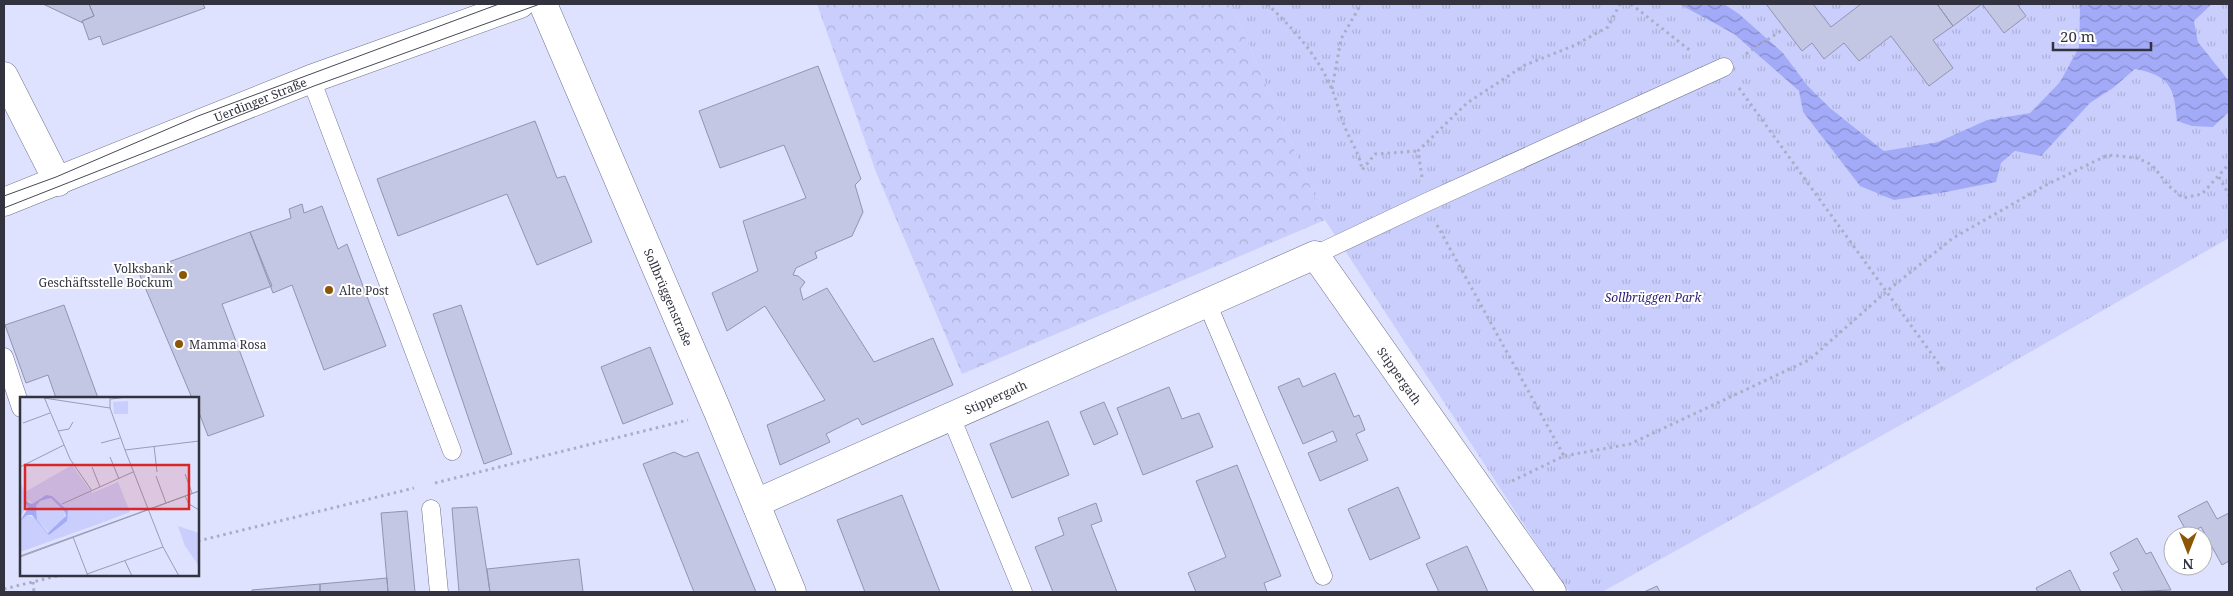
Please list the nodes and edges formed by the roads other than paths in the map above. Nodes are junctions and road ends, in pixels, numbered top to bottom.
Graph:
1 (520, 4) edge
2 (543, 4) edge
3 (1724, 67) road end
4 (4, 76) edge
5 (311, 79) junction
6 (58, 182) junction
7 (4, 202) edge
8 (1315, 255) junction
9 (1207, 303) junction
10 (4, 357) edge
11 (20, 405) edge
12 (951, 417) junction
13 (452, 451) dead end
14 (756, 503) junction
15 (431, 509) dead end
16 (1323, 576) dead end
17 (439, 592) edge
18 (792, 592) edge
19 (1023, 592) edge
20 (1552, 592) edge

1 - 5 street, Uerdinger Straße
2 - 14 street, Sollbrüggenstraße
3 - 8 lane
4 - 6 street
5 - 6 street, Uerdinger Straße
5 - 13 lane
6 - 7 street, Uerdinger Straße
8 - 9 street, Stippergath
8 - 20 street, Stippergath
9 - 12 street, Stippergath
9 - 16 lane
10 - 11 lane
12 - 14 street, Stippergath
12 - 19 lane, Stippergath
14 - 18 street, Sollbrüggenstraße
15 - 17 lane

